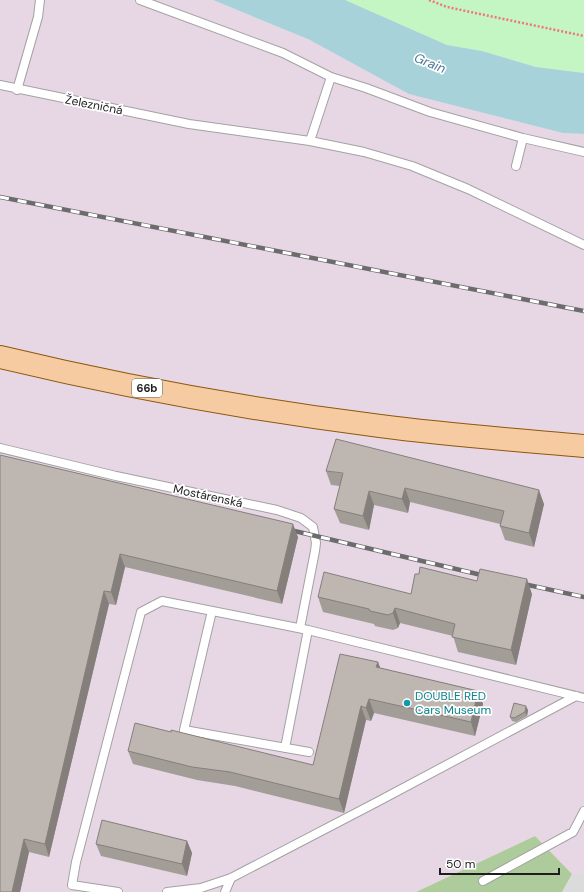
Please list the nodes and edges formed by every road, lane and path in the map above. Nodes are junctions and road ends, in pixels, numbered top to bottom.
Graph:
1 (40, 0) edge
2 (140, 0) edge
3 (429, 0) edge
4 (584, 36) edge
5 (331, 77) junction
6 (0, 86) edge
7 (17, 90) junction
8 (523, 138) junction
9 (310, 141) junction
10 (584, 152) edge
11 (516, 166) dead end
12 (584, 245) edge
13 (0, 358) edge
14 (584, 446) edge
15 (0, 448) edge
16 (212, 611) junction
17 (304, 629) junction
18 (580, 697) edge
19 (285, 748) junction
20 (309, 752) dead end
21 (584, 811) edge
22 (231, 878) junction
23 (483, 881) dead end
24 (118, 892) edge
25 (167, 892) edge
26 (226, 892) edge

1 - 7 lane
2 - 5 lane
3 - 4 path
5 - 8 lane
5 - 9 lane
6 - 7 lane, Železničná
7 - 9 lane, Železničná
8 - 10 lane
8 - 11 lane
9 - 12 lane, Železničná
13 - 14 main road, 66b
15 - 17 lane, Mostárenská
16 - 17 lane
16 - 19 lane
16 - 24 lane
17 - 18 lane
17 - 19 lane, Mostárenská
18 - 22 lane
19 - 20 lane
21 - 23 lane
22 - 25 lane
22 - 26 lane

